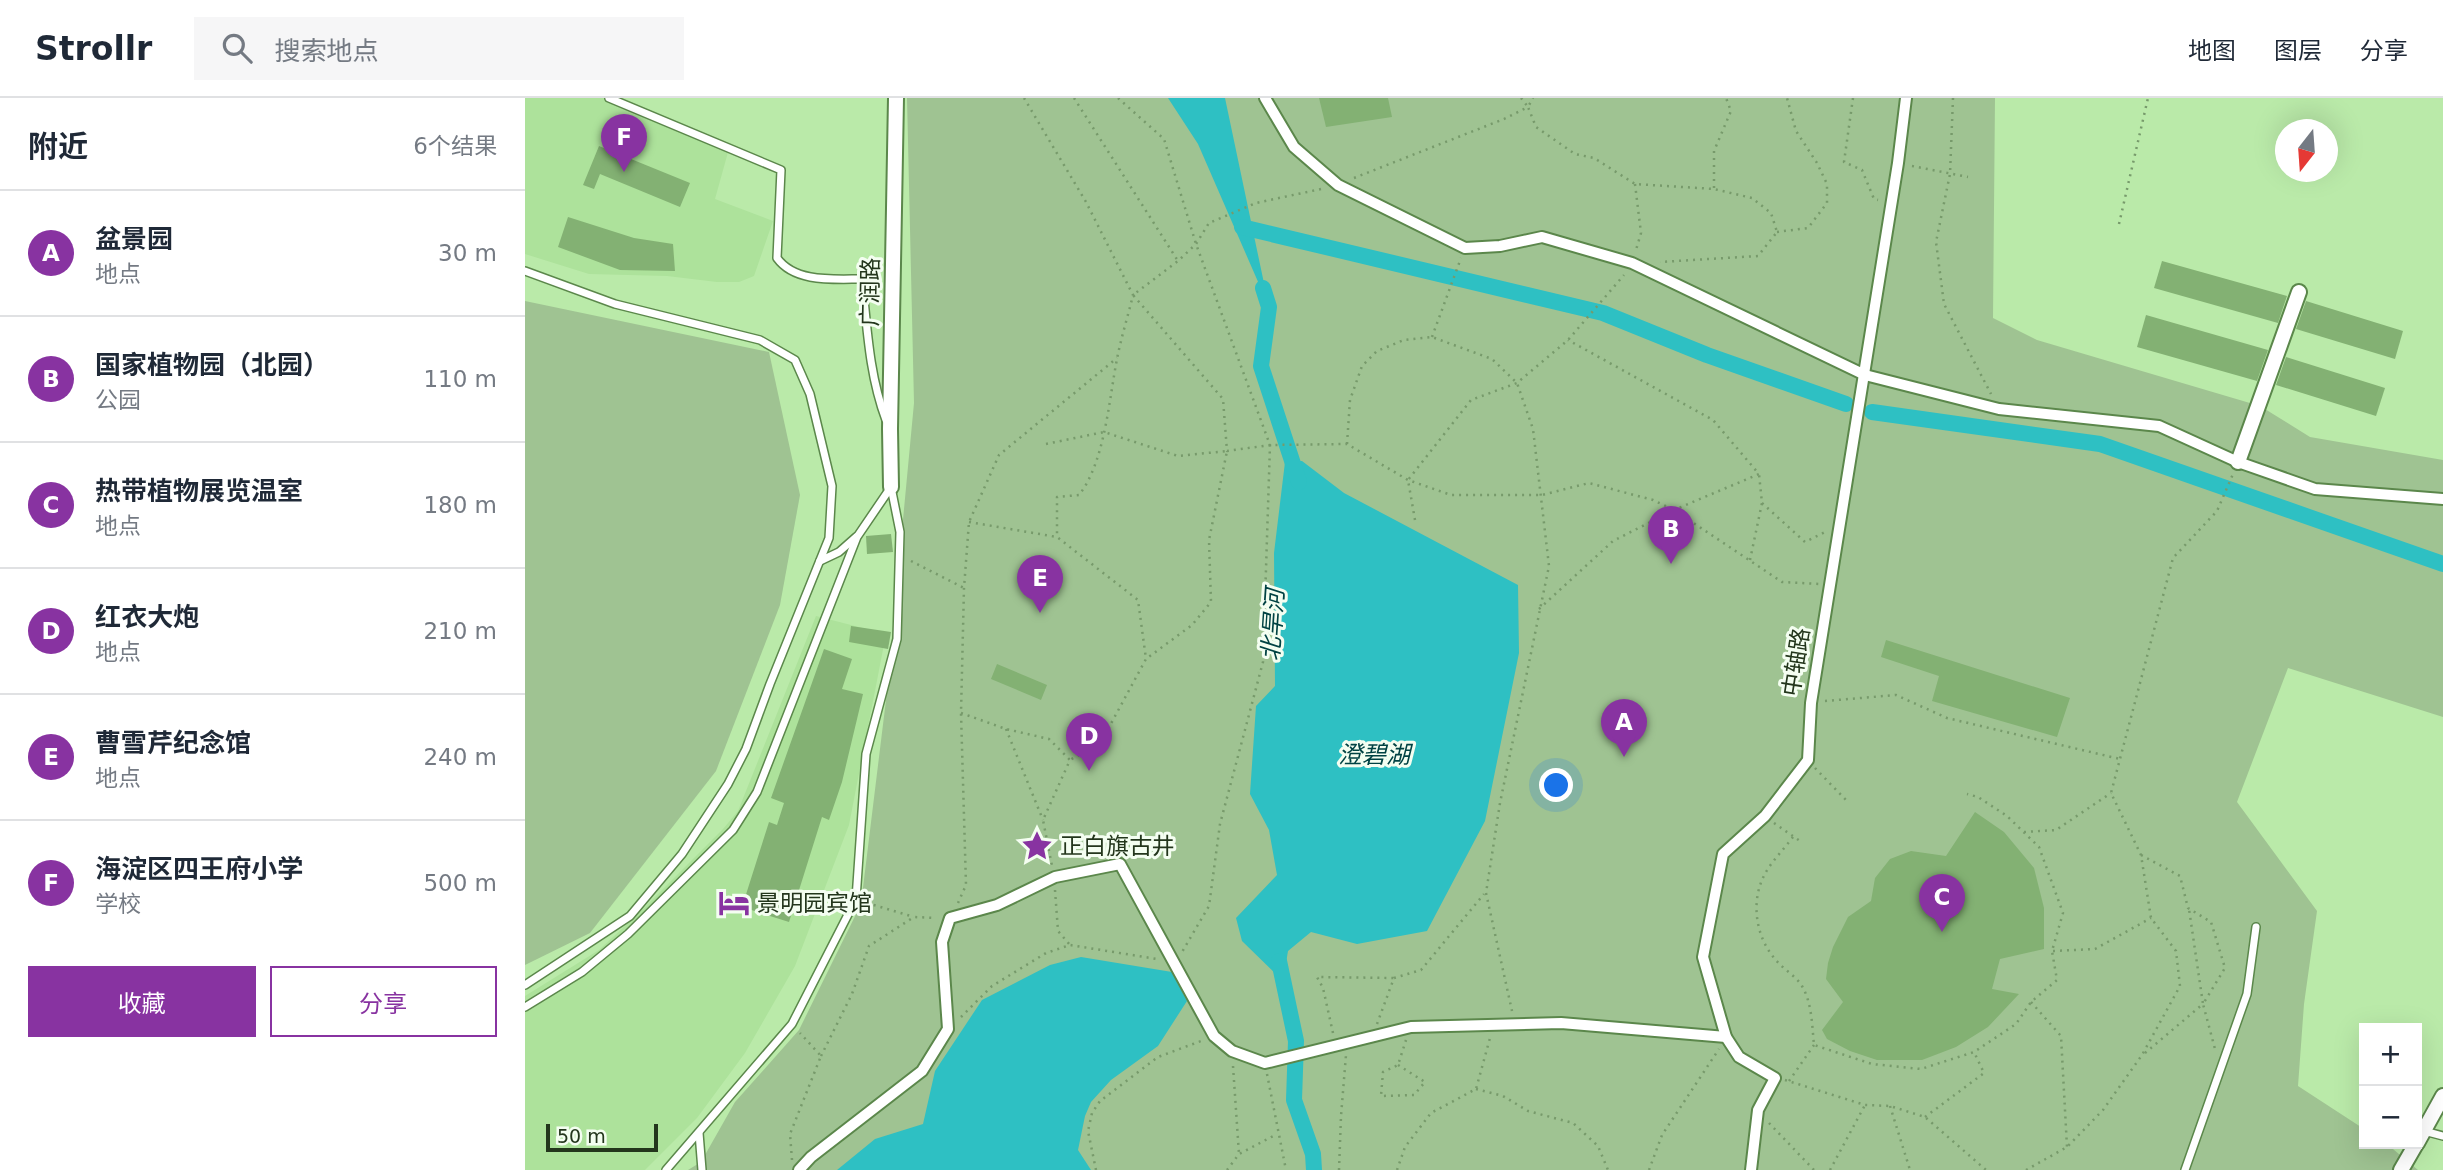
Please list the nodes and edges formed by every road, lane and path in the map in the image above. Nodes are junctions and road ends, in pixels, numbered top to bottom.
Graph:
1 (609, 98) edge
2 (896, 98) edge
3 (1024, 98) edge
4 (1074, 98) edge
5 (1118, 98) edge
6 (1265, 98) edge
7 (1521, 98) edge
8 (1533, 98) edge
9 (1726, 98) edge
10 (1787, 98) edge
11 (1853, 98) edge
12 (1906, 98) edge
13 (1953, 98) edge
14 (2148, 98) edge
15 (1528, 107) junction
16 (1898, 163) junction
17 (1950, 174) junction
18 (1968, 177) dead end
19 (1635, 184) junction
20 (1338, 185) junction
21 (1714, 189) junction
22 (1891, 204) junction
23 (2119, 224) dead end
24 (1777, 232) junction
25 (1196, 244) junction
26 (1465, 248) junction
27 (1178, 261) junction
28 (1657, 262) dead end
29 (1632, 263) junction
30 (525, 271) edge
31 (2299, 292) dead end
32 (1133, 295) junction
33 (1431, 337) junction
34 (1569, 339) junction
35 (1117, 358) junction
36 (1864, 375) junction
37 (1517, 383) junction
38 (1999, 409) junction
39 (890, 429) junction
40 (1104, 432) junction
41 (1046, 444) dead end
42 (1270, 444) junction
43 (1347, 444) junction
44 (1227, 451) junction
45 (2238, 462) junction
46 (1759, 474) junction
47 (1408, 480) junction
48 (891, 487) junction
49 (1542, 495) junction
50 (2443, 499) edge
51 (1762, 503) junction
52 (1674, 510) junction
53 (1415, 520) dead end
54 (969, 522) junction
55 (1840, 524) junction
56 (857, 537) junction
57 (1057, 537) junction
58 (901, 556) junction
59 (819, 561) junction
60 (1749, 561) junction
61 (1830, 584) junction
62 (964, 588) junction
63 (1539, 609) junction
64 (1146, 659) junction
65 (1811, 702) junction
66 (961, 713) junction
67 (1006, 729) junction
68 (1070, 760) junction
69 (2121, 760) junction
70 (1808, 761) junction
71 (2111, 793) junction
72 (1967, 794) dead end
73 (1846, 800) dead end
74 (1765, 816) junction
75 (1043, 820) junction
76 (2024, 832) junction
77 (1793, 838) junction
78 (1800, 841) dead end
79 (2141, 855) junction
80 (1055, 877) junction
81 (1486, 893) junction
82 (856, 899) junction
83 (2188, 908) junction
84 (914, 917) junction
85 (950, 918) junction
86 (2151, 919) junction
87 (2256, 927) dead end
88 (1070, 945) junction
89 (2052, 951) junction
90 (1175, 963) junction
91 (1394, 978) junction
92 (525, 985) edge
93 (2031, 1002) junction
94 (2203, 1004) junction
95 (525, 1007) edge
96 (792, 1024) junction
97 (1493, 1025) junction
98 (1515, 1025) junction
99 (1411, 1027) junction
100 (949, 1029) junction
101 (1214, 1036) junction
102 (1372, 1037) junction
103 (1726, 1037) junction
104 (1342, 1045) junction
105 (1814, 1045) junction
106 (1232, 1051) junction
107 (1974, 1052) junction
108 (2143, 1055) junction
109 (821, 1056) junction
110 (1265, 1063) junction
111 (1398, 1065) junction
112 (2220, 1070) junction
113 (1775, 1078) junction
114 (1789, 1081) junction
115 (1476, 1089) junction
116 (2443, 1096) edge
117 (1865, 1105) junction
118 (1890, 1106) junction
119 (1758, 1110) junction
120 (1924, 1117) junction
121 (699, 1133) junction
122 (1278, 1134) junction
123 (2422, 1134) edge
124 (2443, 1136) edge
125 (2422, 1139) edge
126 (2067, 1147) junction
127 (2413, 1149) edge
128 (1239, 1154) junction
129 (666, 1170) edge
130 (702, 1170) edge
131 (793, 1170) edge
132 (799, 1170) edge
133 (1096, 1170) edge
134 (1227, 1170) edge
135 (1286, 1170) edge
136 (1339, 1170) edge
137 (1397, 1170) edge
138 (1608, 1170) edge
139 (1649, 1170) edge
140 (1751, 1170) edge
141 (1814, 1170) edge
142 (1830, 1170) edge
143 (1910, 1170) edge
144 (1986, 1170) edge
145 (2026, 1170) edge
146 (2185, 1170) edge
147 (2401, 1170) edge

1 - 39 lane
2 - 39 street, 广润路
3 - 32 path
4 - 27 path
5 - 25 path
6 - 20 street
7 - 15 path
8 - 15 path
9 - 21 path
10 - 24 path
11 - 22 path
12 - 16 street, 中轴路
13 - 17 path
14 - 23 path
15 - 19 path
15 - 20 path
16 - 17 path
16 - 22 street, 中轴路
17 - 18 path
17 - 38 path
19 - 21 path
19 - 29 path
20 - 25 path
20 - 26 street
21 - 24 path
22 - 36 street, 中轴路
24 - 28 path
25 - 27 path
25 - 42 path
26 - 29 street
26 - 33 path
27 - 32 path
29 - 34 path
29 - 36 street
30 - 59 lane
31 - 45 street
32 - 35 path
32 - 44 path
33 - 37 path
33 - 43 path
34 - 37 path
34 - 46 path
35 - 40 path
35 - 54 path
36 - 38 street
36 - 55 street, 中轴路
37 - 47 path
37 - 49 path
38 - 45 street
39 - 48 street, 广润路
40 - 41 path
40 - 44 path
40 - 57 path
42 - 43 path
42 - 44 path
42 - 90 path
43 - 47 path
44 - 64 path
45 - 50 street
45 - 69 path
46 - 51 path
46 - 52 path
47 - 49 path
47 - 53 path
48 - 56 lane
48 - 58 lane
49 - 52 path
49 - 63 path
51 - 55 path
51 - 60 path
52 - 60 path
52 - 63 path
54 - 57 path
54 - 62 path
55 - 61 street, 中轴路
56 - 59 lane
56 - 95 lane
57 - 64 path
58 - 62 path
58 - 82 lane
59 - 92 lane
60 - 61 path
61 - 65 street, 中轴路
62 - 66 path
63 - 81 path
64 - 68 path
65 - 69 path
65 - 70 street, 中轴路
66 - 67 path
66 - 85 path
67 - 68 path
67 - 75 path
68 - 75 path
69 - 71 path
70 - 73 path
70 - 74 street
71 - 76 path
71 - 79 path
72 - 76 path
74 - 77 path
74 - 103 street
75 - 80 path
76 - 89 path
77 - 78 path
77 - 105 path
79 - 83 path
79 - 86 path
80 - 85 street
80 - 88 path
80 - 90 street
81 - 91 path
81 - 98 path
82 - 84 path
82 - 96 lane
83 - 94 path
83 - 94 path
84 - 85 path
84 - 109 path
85 - 100 street
86 - 89 path
86 - 108 path
87 - 112 lane
88 - 90 path
88 - 100 path
89 - 93 path
90 - 101 street
91 - 102 path
91 - 104 path
93 - 107 path
93 - 126 path
94 - 108 path
94 - 112 path
96 - 109 path
96 - 121 lane
97 - 98 street
97 - 99 street
97 - 115 path
98 - 103 street
99 - 102 street
99 - 111 path
100 - 132 street
101 - 106 street
101 - 133 path
102 - 104 street
103 - 113 street
103 - 139 path
104 - 110 street
104 - 136 path
105 - 107 path
105 - 114 path
106 - 110 street
106 - 128 path
107 - 120 path
108 - 126 path
109 - 131 path
110 - 122 path
111 - 111 path
112 - 146 lane
113 - 114 path
113 - 119 street
114 - 117 path
115 - 137 path
115 - 138 path
116 - 123 street
117 - 118 path
117 - 142 path
118 - 120 path
118 - 143 path
119 - 140 street
119 - 141 path
120 - 144 path
121 - 129 lane
121 - 130 lane
122 - 128 path
122 - 135 path
124 - 125 lane
126 - 145 path
127 - 147 street
128 - 134 path

